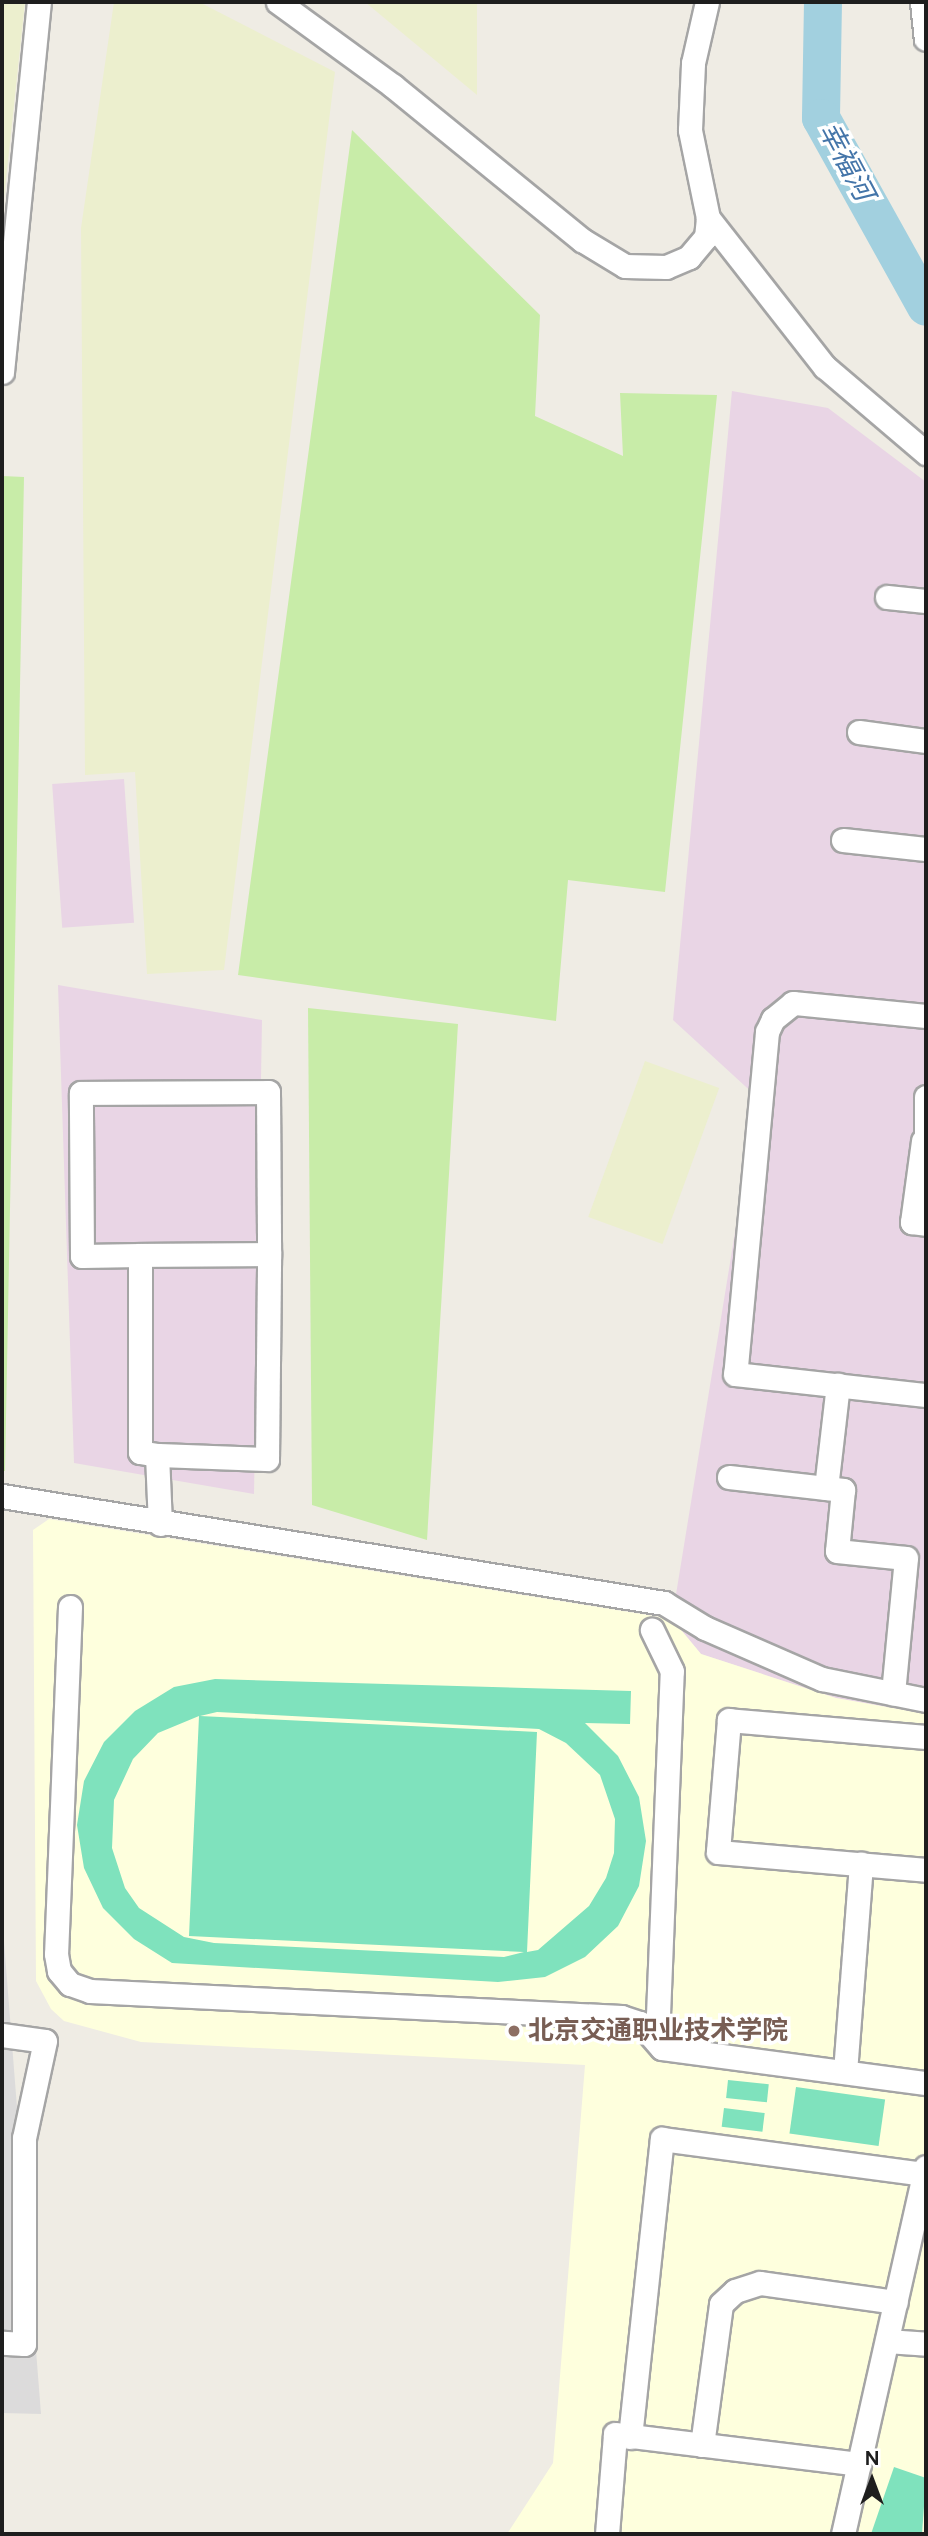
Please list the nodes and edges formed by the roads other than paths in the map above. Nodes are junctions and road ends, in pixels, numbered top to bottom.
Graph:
1 (39, 2) edge
2 (278, 2) edge
3 (707, 2) edge
4 (922, 2) edge
5 (926, 39) edge
6 (708, 218) junction
7 (2, 372) edge
8 (926, 453) edge
9 (887, 597) dead end
10 (926, 601) edge
11 (859, 732) dead end
12 (926, 741) edge
13 (843, 840) dead end
14 (926, 849) edge
15 (926, 1016) edge
16 (926, 1097) edge
17 (925, 1143) edge
18 (926, 1224) edge
19 (269, 1254) junction
20 (140, 1255) junction
21 (838, 1385) junction
22 (926, 1395) edge
23 (157, 1455) junction
24 (729, 1477) dead end
25 (827, 1488) junction
26 (2, 1496) edge
27 (160, 1524) junction
28 (70, 1607) dead end
29 (652, 1630) dead end
30 (893, 1693) junction
31 (926, 1700) edge
32 (926, 1737) edge
33 (861, 1864) junction
34 (926, 1870) edge
35 (650, 2034) junction
36 (2, 2035) edge
37 (845, 2072) junction
38 (926, 2083) edge
39 (925, 2170) edge
40 (12, 2201) edge
41 (920, 2225) edge
42 (896, 2302) junction
43 (887, 2341) junction
44 (2, 2343) edge
45 (926, 2344) edge
46 (630, 2437) junction
47 (702, 2445) junction
48 (859, 2464) junction
49 (607, 2534) edge
50 (843, 2534) edge

1 - 7 street
2 - 6 street
3 - 6 street
4 - 5 street
6 - 8 street
9 - 10 street
11 - 12 street
13 - 14 street
15 - 21 street
16 - 17 street
17 - 18 street
19 - 20 street
19 - 20 street
19 - 23 street
20 - 23 street
21 - 22 street
21 - 25 street
23 - 27 street
24 - 25 street
25 - 30 street
26 - 27 street
27 - 30 street
28 - 35 street
29 - 35 street
30 - 31 street
32 - 33 street
33 - 34 street
33 - 37 street
35 - 37 street
36 - 40 street
37 - 38 street
39 - 41 street
39 - 46 street
40 - 44 street
41 - 42 street
42 - 43 street
42 - 47 street
43 - 45 street
43 - 48 street
46 - 47 street
46 - 49 street
47 - 48 street
48 - 50 street

